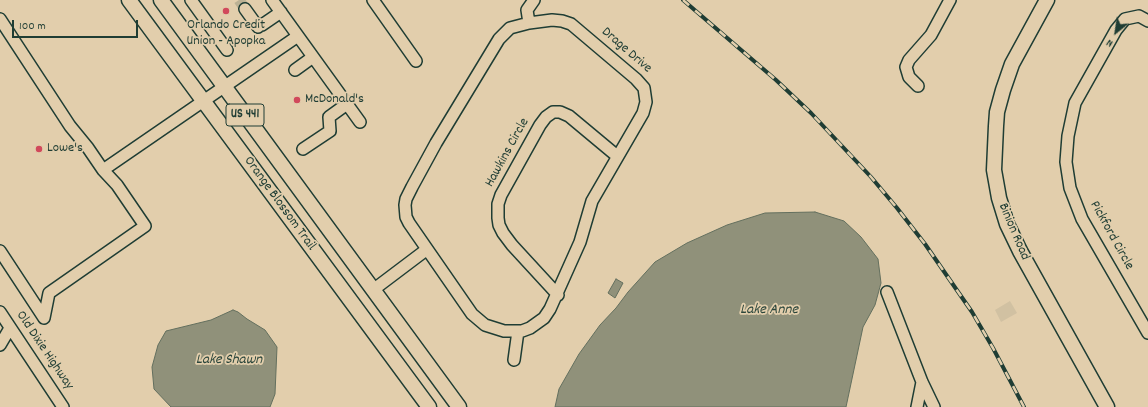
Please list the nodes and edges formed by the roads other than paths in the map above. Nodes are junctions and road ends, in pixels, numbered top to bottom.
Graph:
1 (129, 0) edge
2 (161, 0) edge
3 (191, 0) edge
4 (272, 0) edge
5 (372, 0) edge
6 (534, 0) edge
7 (950, 0) edge
8 (1047, 0) edge
9 (245, 9) tunnel mouth
10 (281, 12) junction
11 (0, 19) edge
12 (1148, 21) edge
13 (529, 23) junction
14 (298, 36) junction
15 (227, 50) dead end
16 (314, 57) junction
17 (416, 61) dead end
18 (295, 70) dead end
19 (918, 86) dead end
20 (224, 87) junction
21 (203, 101) junction
22 (348, 104) junction
23 (360, 122) dead end
24 (303, 148) dead end
25 (617, 156) junction
26 (103, 170) junction
27 (426, 250) junction
28 (0, 251) edge
29 (373, 290) junction
30 (887, 292) dead end
31 (558, 295) junction
32 (0, 312) edge
33 (1144, 316) edge
34 (10, 328) junction
35 (518, 331) junction
36 (1148, 333) edge
37 (0, 345) edge
38 (514, 360) dead end
39 (922, 382) junction
40 (63, 407) edge
41 (429, 407) edge
42 (459, 407) edge
43 (917, 407) edge
44 (934, 407) edge
45 (1107, 407) edge

1 - 21 main road, Orange Blossom Trail / US 441
2 - 20 main road, Orange Blossom Trail / US 441
3 - 15 street
4 - 10 street
5 - 17 street
6 - 13 street
7 - 19 street
8 - 45 main road, Binion Road
9 - 10 street
10 - 14 street
11 - 26 street
12 - 33 street, Pickford Circle
13 - 25 street, Drage Drive
13 - 27 street, Drage Drive
14 - 16 street
14 - 20 street
16 - 18 street
16 - 22 street
20 - 21 street
20 - 29 main road, Orange Blossom Trail / US 441
21 - 26 street
21 - 41 main road, Orange Blossom Trail / US 441
22 - 23 street
22 - 24 street
25 - 31 street, Drage Drive
25 - 31 street, Hawkins Circle
26 - 28 street
27 - 29 street
27 - 35 street, Drage Drive
29 - 42 main road, Orange Blossom Trail / US 441
30 - 39 street
31 - 35 street, Drage Drive
32 - 34 street, Old Dixie Highway
33 - 36 street, Pickford Circle
34 - 37 street
34 - 40 street, Old Dixie Highway
35 - 38 street
39 - 43 street
39 - 44 street

